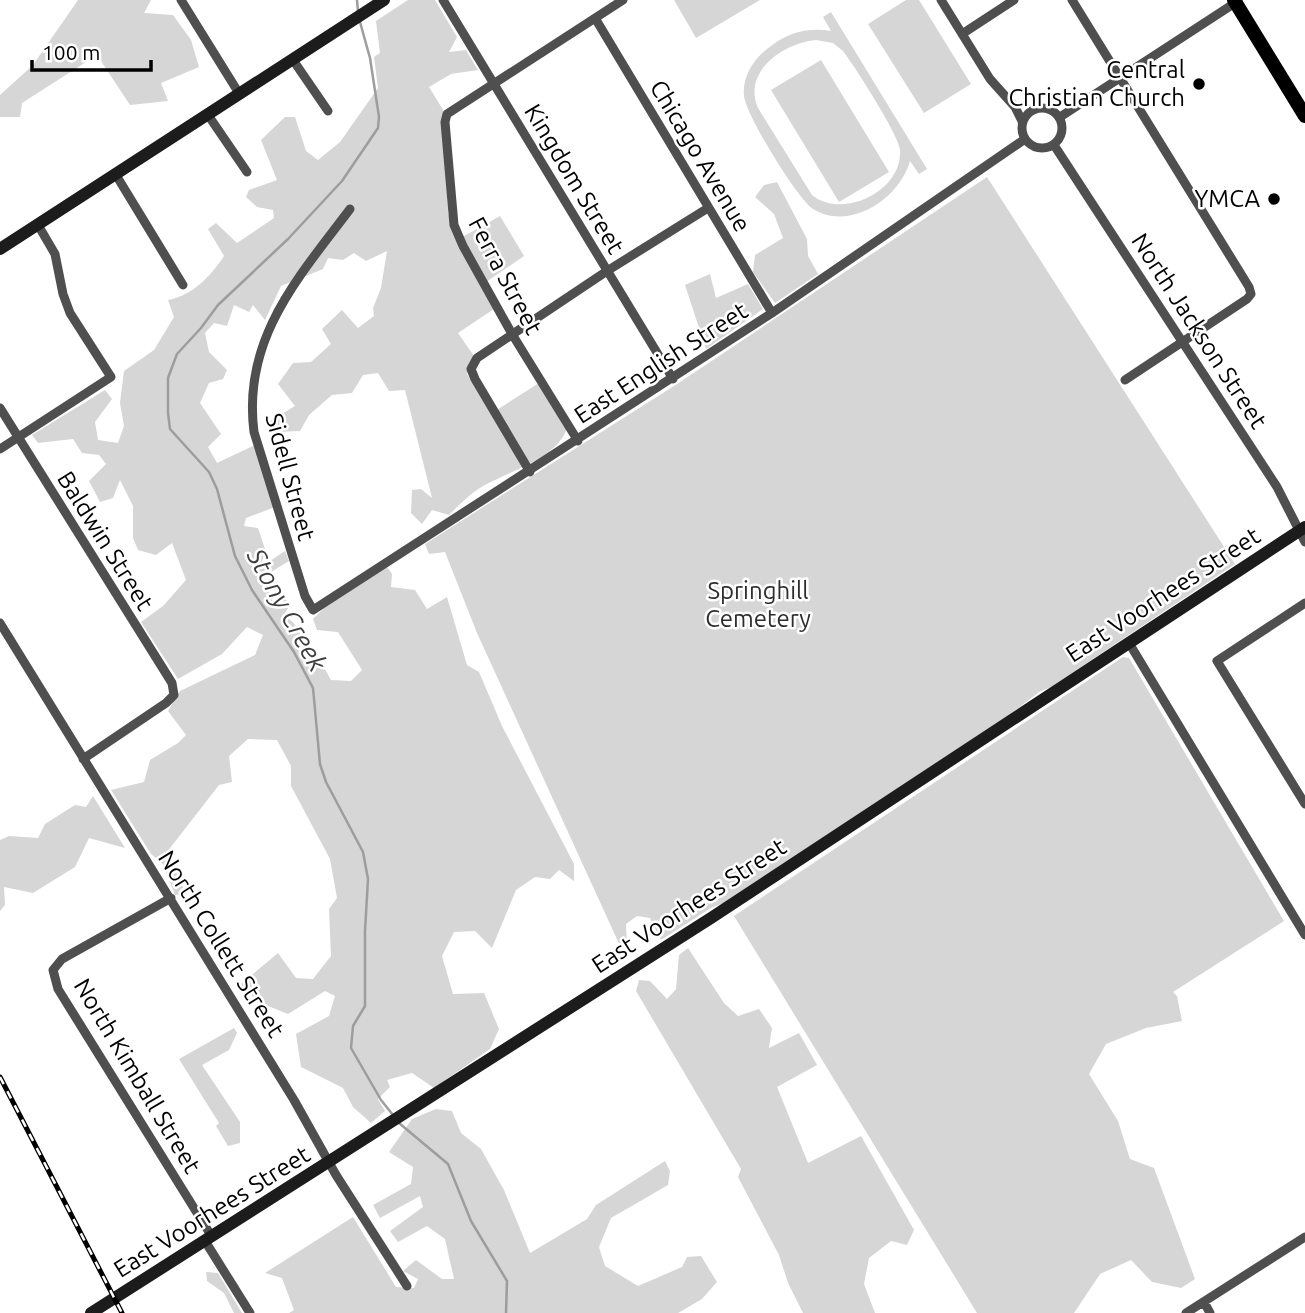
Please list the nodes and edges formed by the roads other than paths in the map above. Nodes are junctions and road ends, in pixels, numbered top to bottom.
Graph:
1 (181, 0) edge
2 (384, 0) edge
3 (443, 0) edge
4 (623, 0) edge
5 (940, 0) edge
6 (1014, 0) edge
7 (1072, 0) edge
8 (1236, 1) edge
9 (594, 18) junction
10 (961, 34) junction
11 (293, 60) junction
12 (1121, 76) junction
13 (494, 83) junction
14 (240, 94) junction
15 (328, 111) dead end
16 (208, 115) junction
17 (1305, 116) edge
18 (1060, 117) junction
19 (1022, 121) junction
20 (1024, 139) junction
21 (1054, 145) junction
22 (247, 172) dead end
23 (116, 175) junction
24 (708, 208) junction
25 (350, 209) dead end
26 (38, 225) junction
27 (0, 249) edge
28 (607, 271) junction
29 (183, 285) dead end
30 (772, 313) junction
31 (512, 334) junction
32 (1184, 342) junction
33 (673, 379) junction
34 (1125, 380) dead end
35 (0, 408) edge
36 (18, 437) junction
37 (578, 441) junction
38 (0, 449) edge
39 (530, 472) junction
40 (1303, 533) edge
41 (1305, 603) edge
42 (313, 610) joint
43 (0, 623) edge
44 (1129, 643) junction
45 (83, 759) junction
46 (1305, 804) edge
47 (170, 898) junction
48 (1305, 935) edge
49 (329, 1163) junction
50 (1305, 1237) edge
51 (209, 1239) junction
52 (407, 1286) dead end
53 (1204, 1302) junction
54 (91, 1313) edge
55 (250, 1313) edge
56 (1186, 1313) edge
57 (1210, 1313) edge

1 - 14 street
2 - 11 main road
3 - 13 street, Kingdom Street
4 - 9 street
5 - 10 street
6 - 10 street
7 - 12 street
8 - 12 street
8 - 17 main road
9 - 13 street
9 - 24 street, Chicago Avenue
10 - 19 street
11 - 14 main road
11 - 15 street
12 - 18 street
12 - 32 street
13 - 28 street, Kingdom Street
13 - 31 street, Ferra Street
14 - 16 main road
16 - 22 street
16 - 23 main road
18 - 19 street
18 - 21 street
19 - 20 street
20 - 21 street
20 - 30 street, East English Street
21 - 32 street, North Jackson Street
23 - 26 main road
23 - 29 street
24 - 28 street
24 - 30 street, Chicago Avenue
25 - 42 street, Sidell Street
26 - 27 main road
26 - 36 street
28 - 31 street
28 - 33 street, Kingdom Street
30 - 33 street, East English Street
31 - 37 street, Ferra Street
31 - 39 street
32 - 34 street
32 - 40 street, North Jackson Street
33 - 37 street, East English Street
35 - 36 street, Baldwin Street
36 - 38 street
36 - 45 street, Baldwin Street
37 - 39 street, East English Street
39 - 42 street, East English Street
40 - 44 main road, East Voorhees Street
41 - 46 street
43 - 45 street, North Collett Street
44 - 48 street
44 - 49 main road, East Voorhees Street
45 - 47 street, North Collett Street
47 - 49 street, North Collett Street
47 - 51 street, North Kimball Street
49 - 51 main road, East Voorhees Street
49 - 52 street, North Collett Street
50 - 53 street
51 - 54 main road, East Voorhees Street
51 - 55 street, North Kimball Street
53 - 56 street
53 - 57 street

